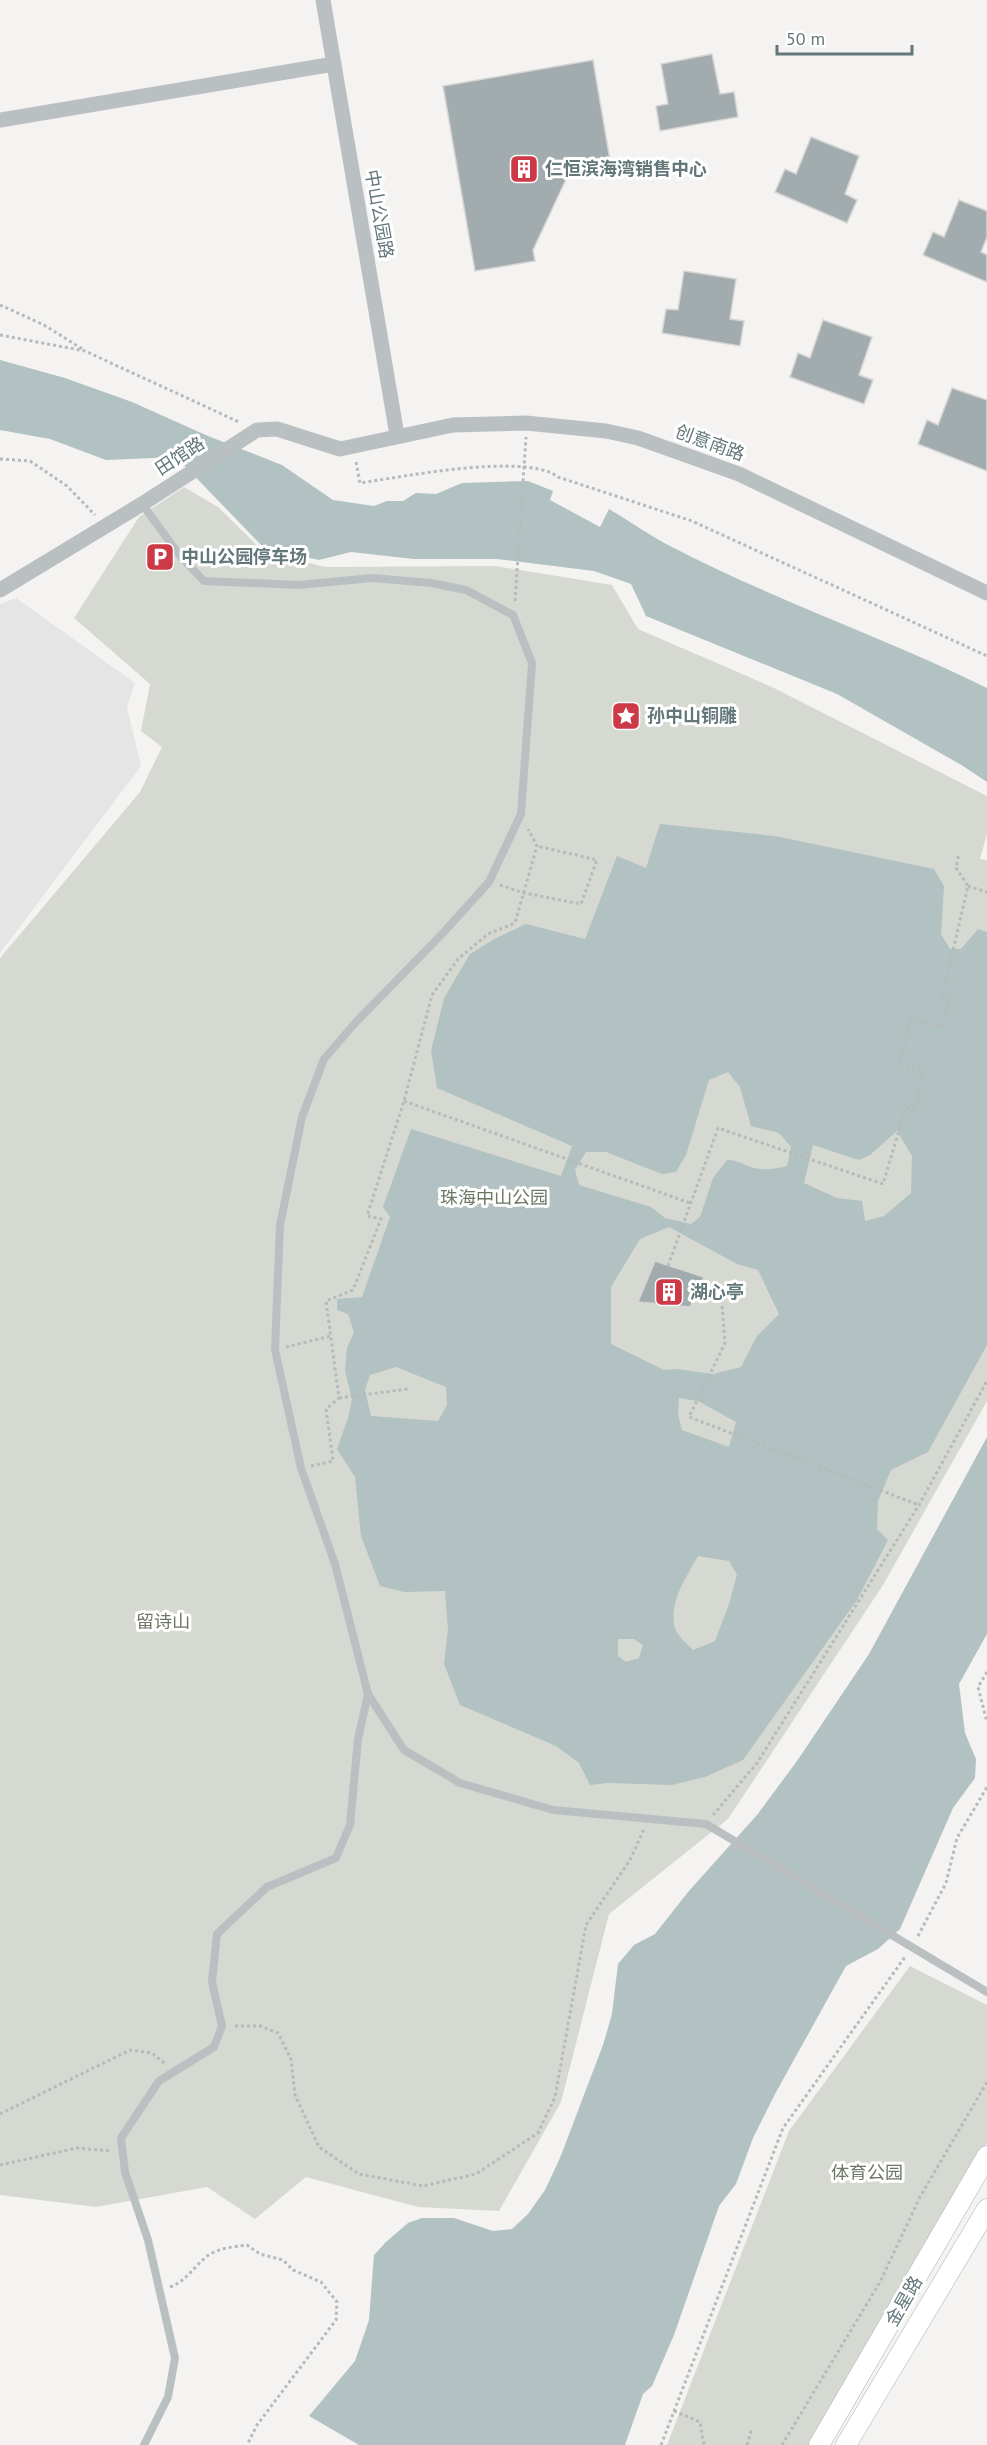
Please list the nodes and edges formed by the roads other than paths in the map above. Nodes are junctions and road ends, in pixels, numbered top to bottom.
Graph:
1 (323, 0) edge
2 (334, 64) junction
3 (0, 120) edge
4 (397, 435) junction
5 (142, 504) junction
6 (0, 590) edge
7 (987, 593) edge
8 (368, 1694) junction
9 (987, 1992) edge
10 (987, 2156) edge
11 (986, 2212) edge
12 (144, 2445) edge
13 (819, 2445) edge
14 (846, 2445) edge

1 - 2 street, 中山公园路
2 - 3 street
2 - 4 street, 中山公园路
4 - 5 street, 田馆路
4 - 7 street, 创意南路
5 - 6 street, 田馆路
5 - 8 lane
8 - 9 lane
8 - 12 lane
10 - 13 street, 金星路
11 - 14 street, 金星路

